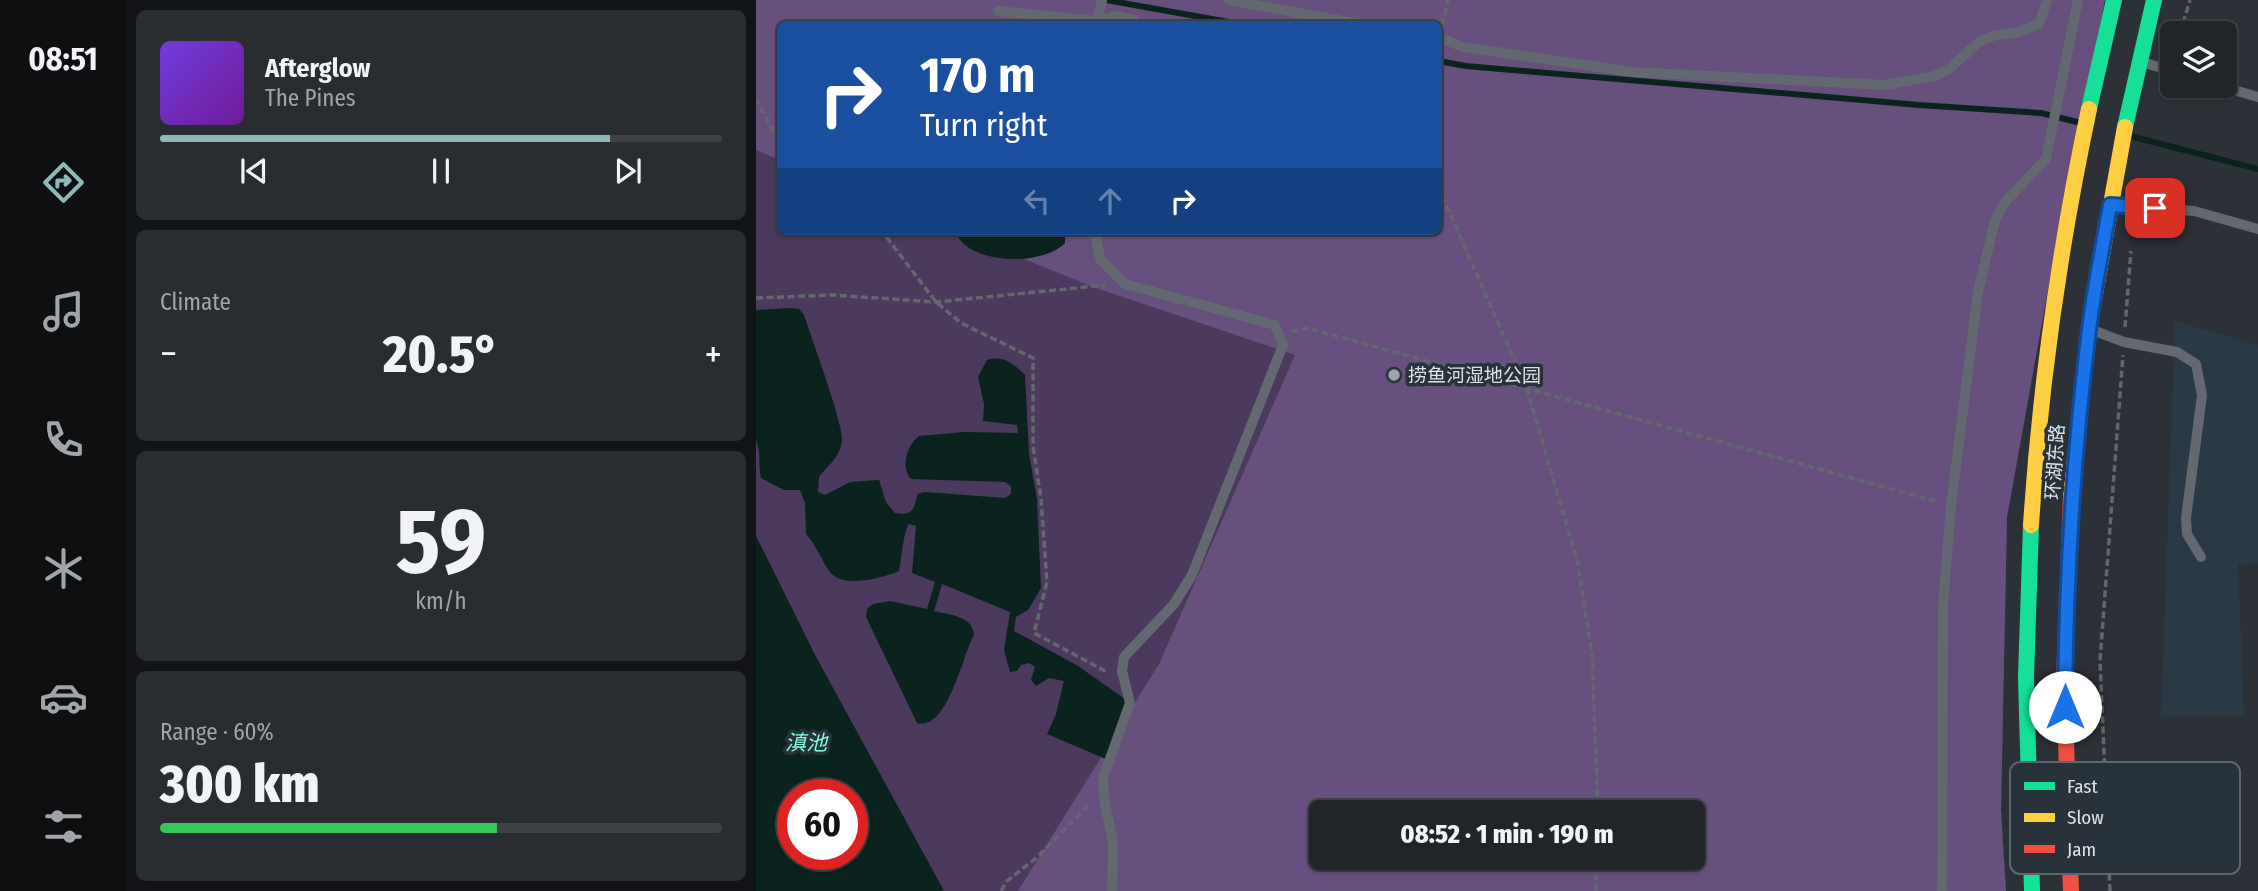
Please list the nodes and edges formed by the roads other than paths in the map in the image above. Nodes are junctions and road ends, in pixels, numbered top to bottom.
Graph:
1 (1102, 0) edge
2 (1229, 0) edge
3 (2047, 0) edge
4 (2078, 0) edge
5 (2114, 0) edge
6 (2154, 0) edge
7 (998, 12) dead end
8 (1098, 17) junction
9 (1135, 21) edge
10 (1343, 21) edge
11 (1442, 39) edge
12 (2139, 61) junction
13 (2160, 67) edge
14 (2237, 91) edge
15 (2258, 97) edge
16 (2110, 205) junction
17 (2258, 229) edge
18 (1096, 235) edge
19 (2089, 328) junction
20 (2201, 556) dead end
21 (2026, 762) edge
22 (2064, 762) edge
23 (1112, 891) edge
24 (1942, 891) edge

1 - 8 lane
2 - 10 lane
3 - 11 lane
4 - 24 lane
5 - 21 main road, 环湖东路
6 - 12 main road, 环湖东路
7 - 8 lane
8 - 9 lane
12 - 13 lane
12 - 16 main road, 环湖东路
14 - 15 lane
16 - 17 lane
16 - 19 main road, 环湖东路
18 - 23 lane
19 - 20 lane
19 - 22 main road, 环湖东路

